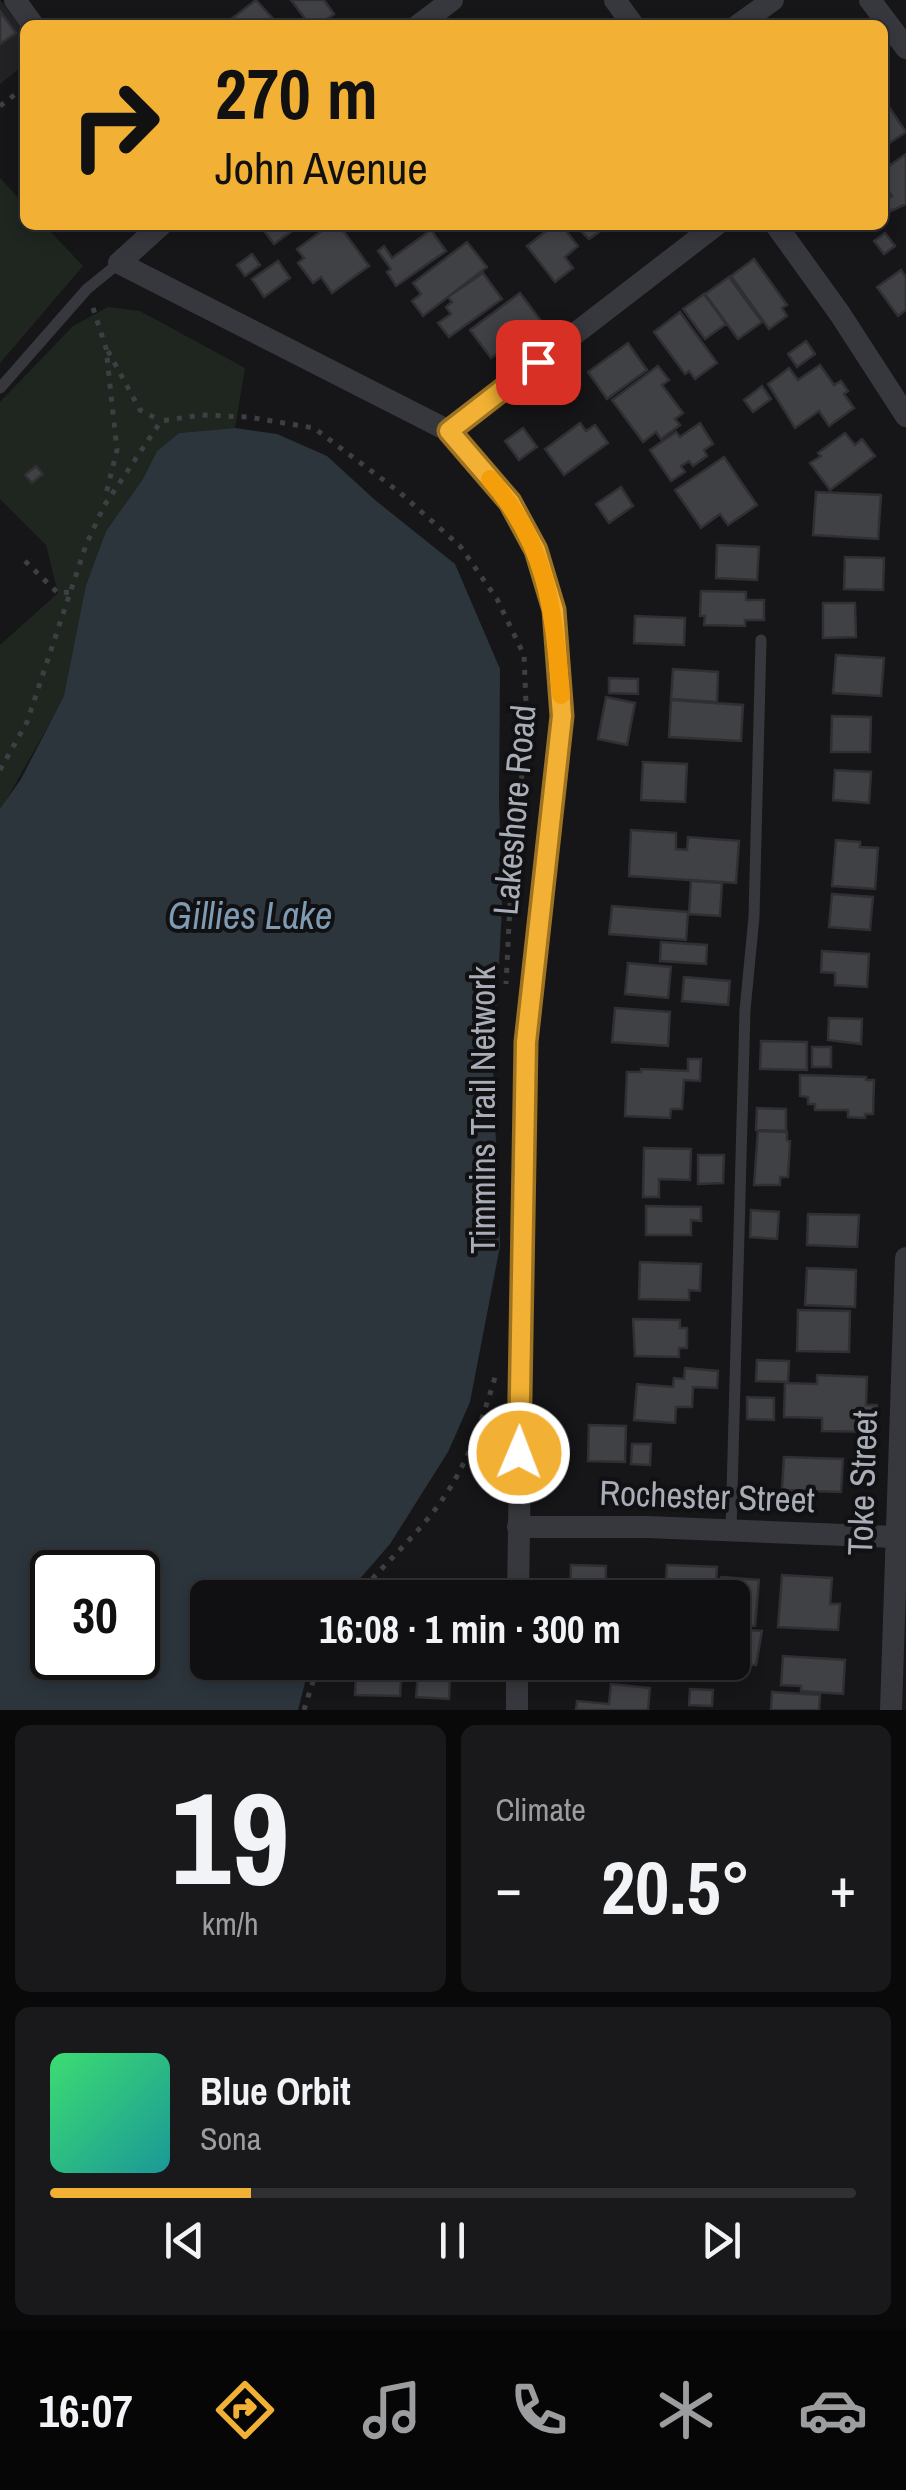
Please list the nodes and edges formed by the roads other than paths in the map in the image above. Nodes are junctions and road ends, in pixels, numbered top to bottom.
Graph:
1 (452, 0) edge
2 (773, 0) edge
3 (426, 20) edge
4 (745, 20) edge
5 (888, 24) edge
6 (906, 48) edge
7 (155, 230) edge
8 (710, 230) edge
9 (780, 230) edge
10 (118, 263) junction
11 (0, 388) edge
12 (906, 416) edge
13 (449, 431) junction
14 (761, 640) dead end
15 (906, 1258) edge
16 (905, 1289) edge
17 (518, 1528) junction
18 (731, 1530) junction
19 (895, 1537) junction
20 (518, 1580) edge
21 (517, 1680) edge
22 (517, 1710) edge
23 (891, 1710) edge

1 - 3 street
2 - 4 street
5 - 6 street
7 - 10 street
8 - 13 street
9 - 12 street
10 - 11 lane
10 - 13 street, Lakeshore Road
13 - 17 street, Lakeshore Road
14 - 18 lane
15 - 16 street, Toke Street
16 - 19 street, Toke Street
17 - 18 street, Rochester Street
17 - 20 street, Lakeshore Road
18 - 19 street, Rochester Street
19 - 23 street, Toke Street
21 - 22 street

